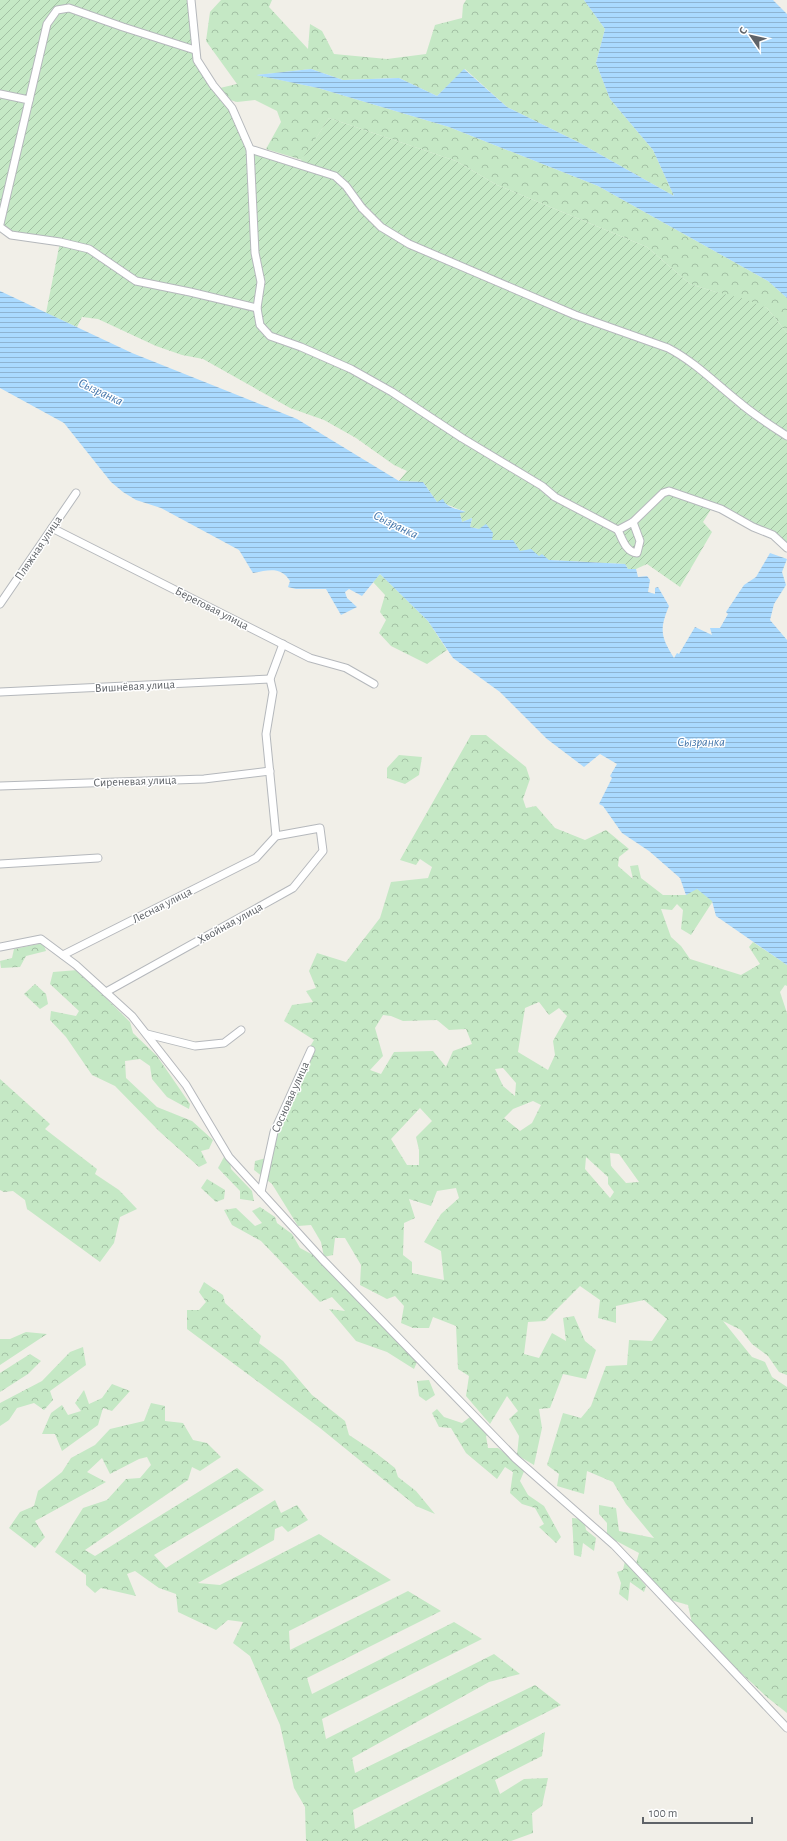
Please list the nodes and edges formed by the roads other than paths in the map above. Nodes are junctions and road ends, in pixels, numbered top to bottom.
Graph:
1 (191, 0) edge
2 (195, 50) junction
3 (0, 94) edge
4 (29, 100) junction
5 (250, 149) junction
6 (0, 224) edge
7 (0, 227) edge
8 (257, 308) junction
9 (787, 436) edge
10 (76, 493) dead end
11 (633, 522) junction
12 (52, 528) junction
13 (618, 530) junction
14 (787, 548) edge
15 (0, 604) edge
16 (283, 644) junction
17 (270, 679) junction
18 (374, 684) dead end
19 (0, 692) edge
20 (270, 771) junction
21 (0, 786) edge
22 (276, 836) junction
23 (98, 858) dead end
24 (0, 864) edge
25 (0, 947) edge
26 (63, 955) junction
27 (106, 992) junction
28 (241, 1030) dead end
29 (147, 1034) junction
30 (311, 1050) dead end
31 (261, 1192) junction
32 (787, 1728) edge

1 - 2 street
2 - 4 street
2 - 5 street
3 - 4 street
4 - 6 street
5 - 8 street
5 - 9 street
7 - 8 street
8 - 13 street
10 - 12 street, Пляжная улица
11 - 13 street
11 - 13 street
11 - 14 street
12 - 15 street, Пляжная улица
12 - 16 street, Береговая улица
16 - 17 street
16 - 18 street, Береговая улица
17 - 19 street, Вишнёвая улица
17 - 20 street
20 - 21 street, Сиреневая улица
20 - 22 street
22 - 26 street, Лесная улица
22 - 27 street, Хвойная улица
23 - 24 street
25 - 26 street
26 - 27 street
27 - 29 street
28 - 29 street
29 - 31 street
30 - 31 street, Сосновая улица
31 - 32 street

